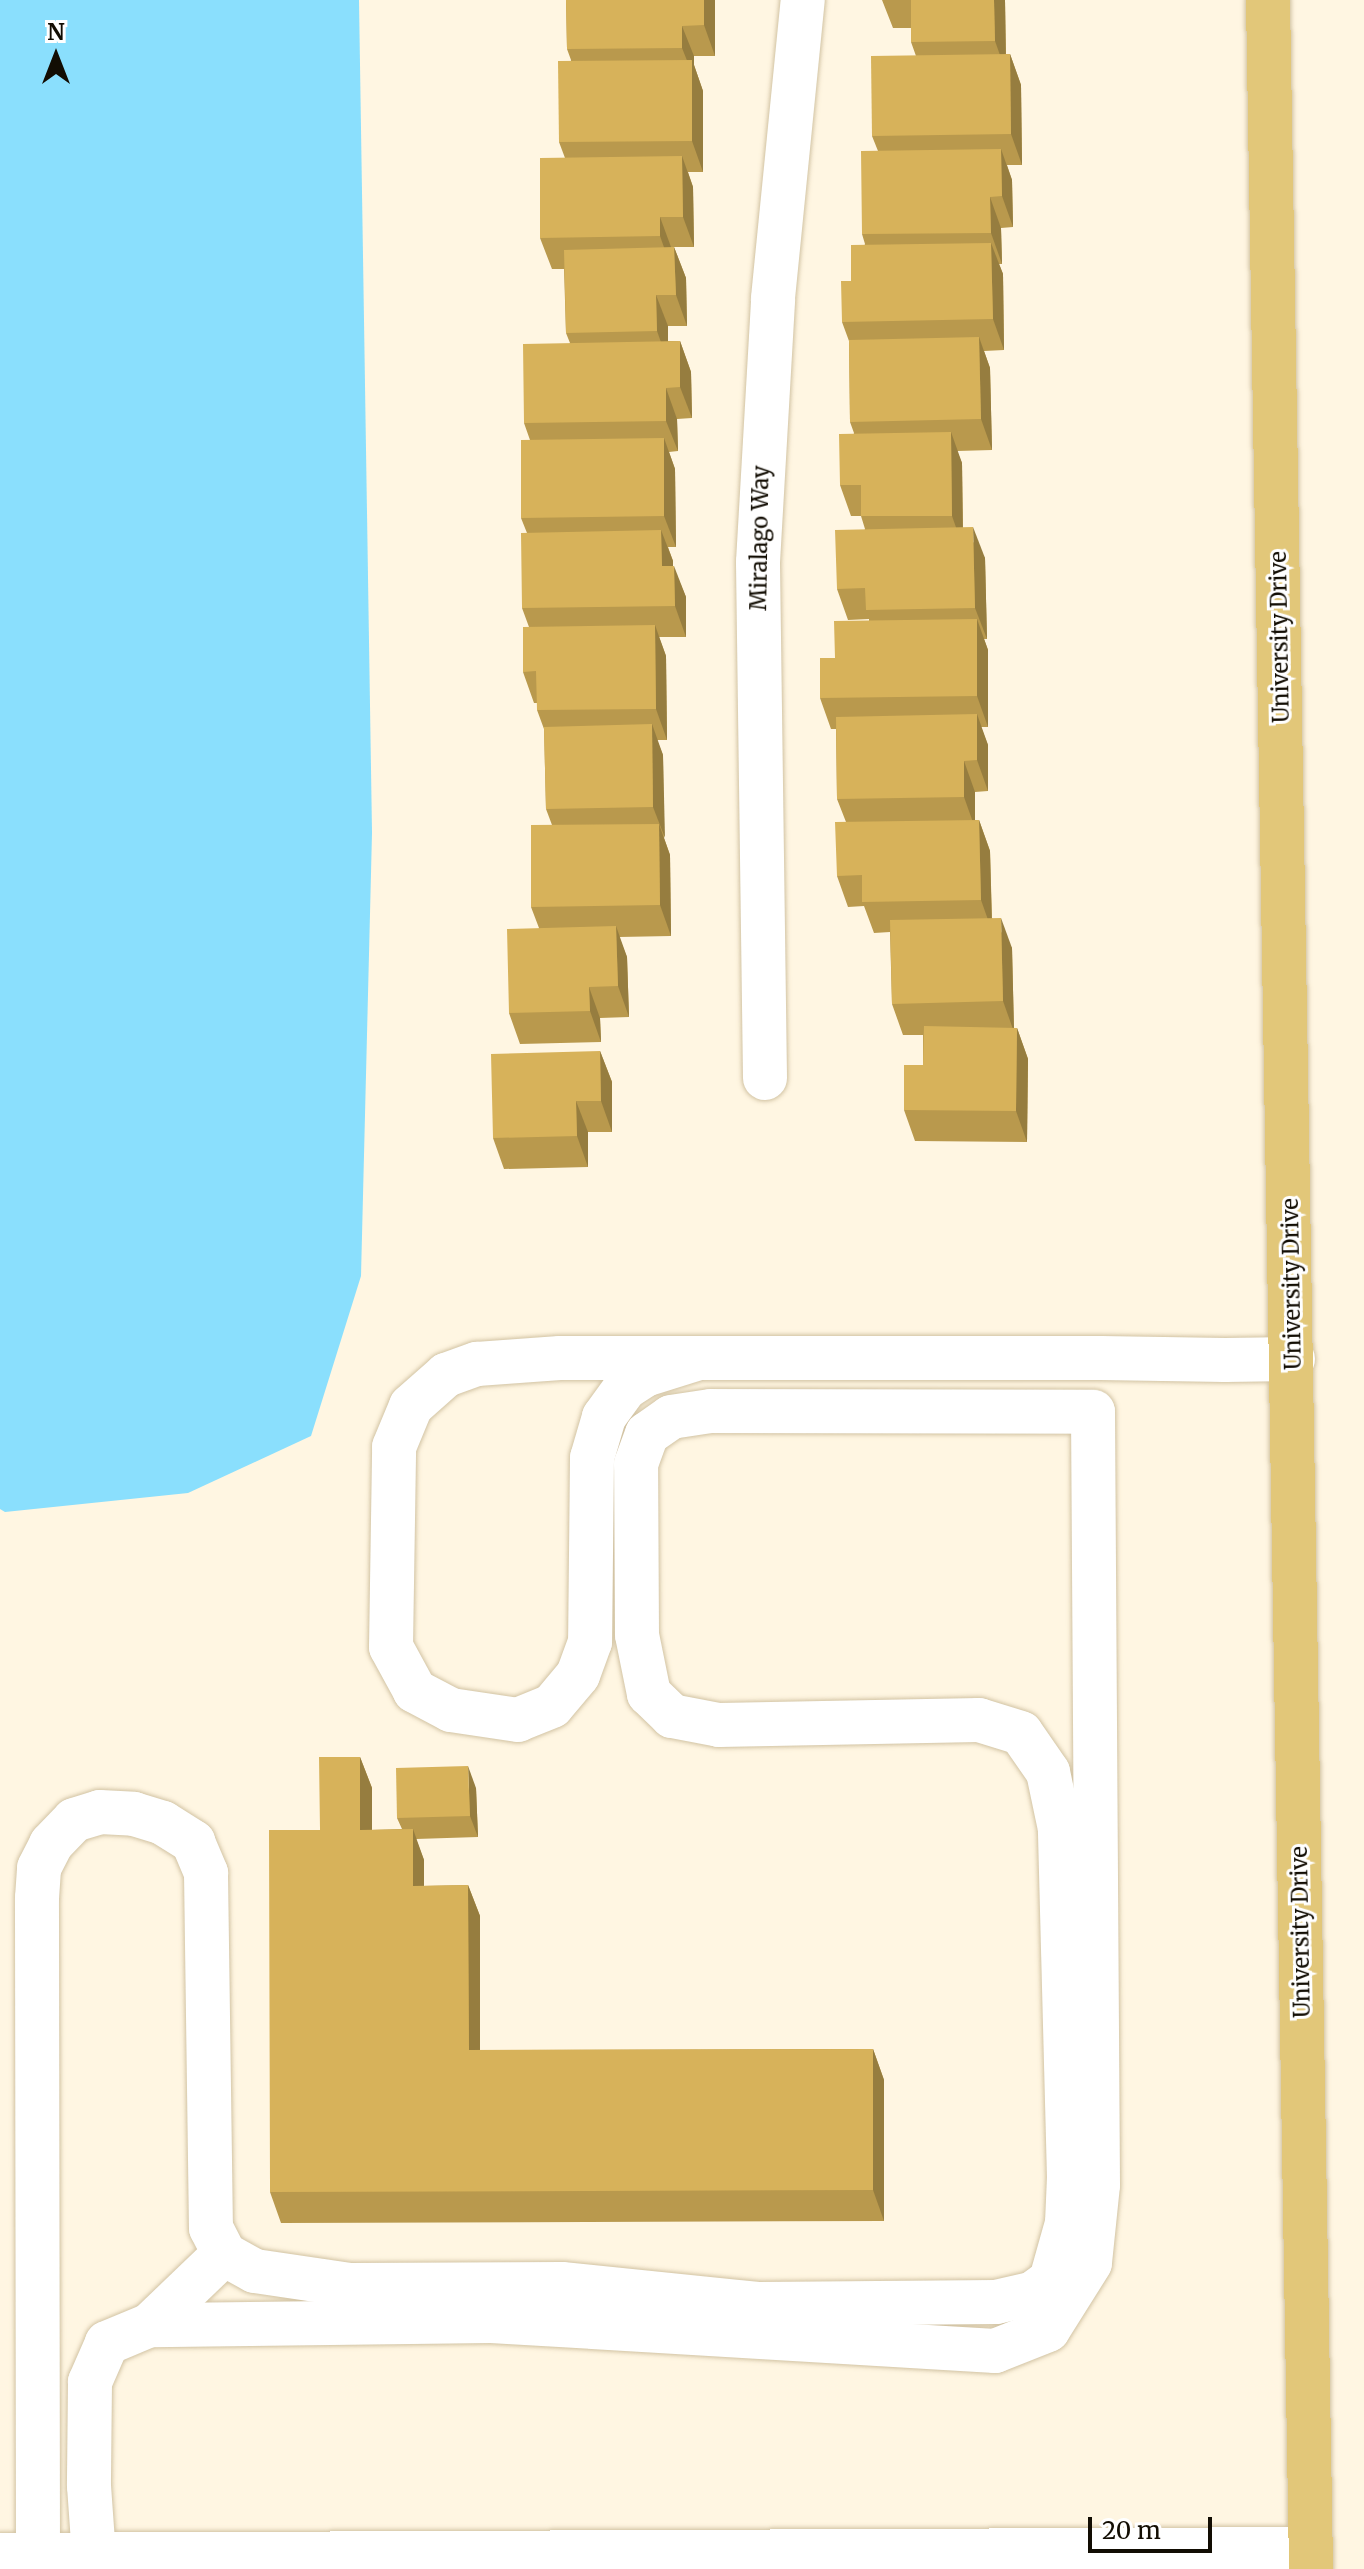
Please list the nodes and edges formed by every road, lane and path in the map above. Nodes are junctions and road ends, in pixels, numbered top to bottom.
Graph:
1 (803, 0) edge
2 (1268, 0) edge
3 (765, 1078) dead end
4 (699, 1358) junction
5 (1293, 1359) junction
6 (224, 2254) junction
7 (150, 2325) junction
8 (27, 2559) edge
9 (1311, 2559) edge
10 (91, 2562) edge

1 - 3 street, Miralago Way
2 - 5 main road, University Drive
4 - 4 street
4 - 5 street
5 - 9 main road, University Drive
6 - 7 street
6 - 7 street
6 - 8 street
7 - 10 street
8 - 10 street
9 - 10 street

